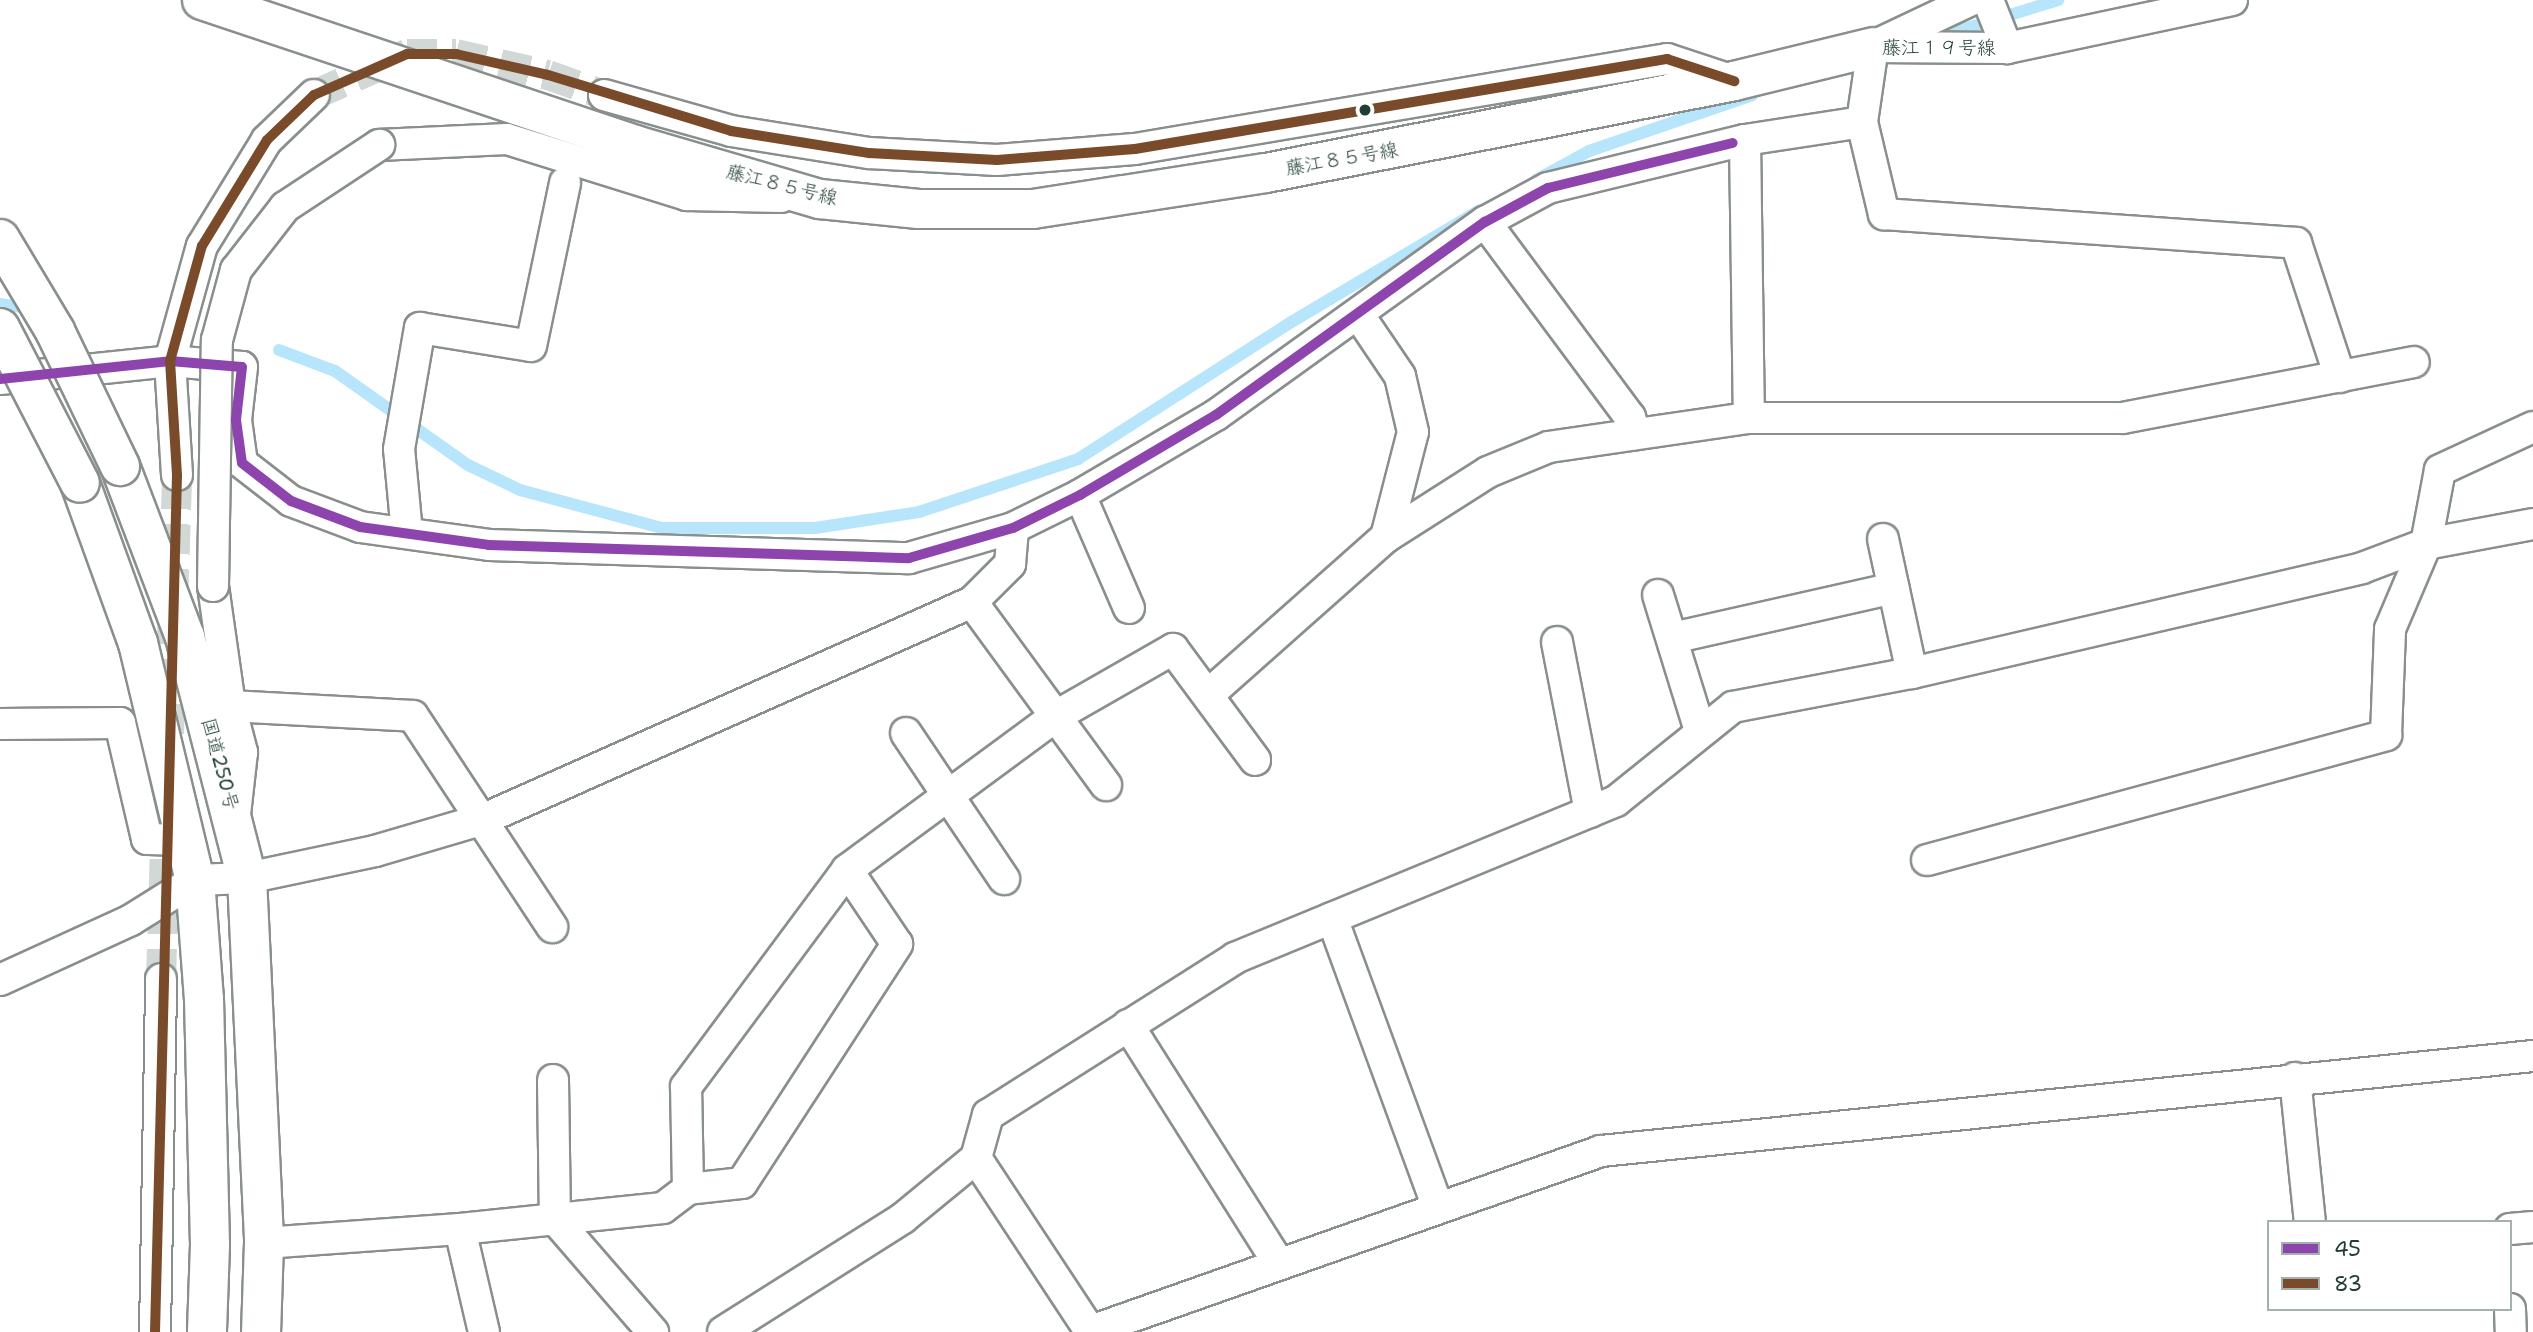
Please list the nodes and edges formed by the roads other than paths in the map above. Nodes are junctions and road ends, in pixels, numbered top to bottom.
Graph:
1 (202, 0) edge
2 (1971, 0) edge
3 (1988, 0) edge
4 (2232, 0) edge
5 (1873, 47) junction
6 (2007, 48) junction
7 (1734, 81) junction
8 (314, 95) tunnel mouth
9 (604, 95) tunnel mouth
10 (1862, 122) junction
11 (1745, 140) junction
12 (565, 183) dead end
13 (820, 199) junction
14 (1485, 222) junction
15 (0, 239) edge
16 (1358, 314) junction
17 (0, 328) edge
18 (170, 361) junction
19 (2414, 362) dead end
20 (2340, 377) junction
21 (0, 379) edge
22 (1749, 418) junction
23 (2533, 427) edge
24 (1635, 434) junction
25 (177, 475) tunnel mouth
26 (1080, 495) junction
27 (2533, 524) edge
28 (1013, 528) junction
29 (407, 533) junction
30 (1386, 537) junction
31 (1883, 539) dead end
32 (2426, 544) junction
33 (1893, 588) junction
34 (1658, 595) dead end
35 (972, 602) junction
36 (1129, 608) dead end
37 (1672, 638) junction
38 (1557, 642) dead end
39 (1912, 673) junction
40 (1209, 694) junction
41 (230, 706) junction
42 (1056, 716) junction
43 (0, 724) edge
44 (1700, 731) junction
45 (906, 733) dead end
46 (1255, 760) dead end
47 (1106, 785) dead end
48 (947, 797) junction
49 (1590, 813) junction
50 (234, 817) junction
51 (484, 819) junction
52 (188, 840) junction
53 (1927, 860) dead end
54 (847, 870) junction
55 (247, 878) junction
56 (1004, 879) dead end
57 (195, 880) junction
58 (1332, 918) junction
59 (552, 927) dead end
60 (161, 979) tunnel mouth
61 (0, 980) edge
62 (1128, 1026) junction
63 (2533, 1056) edge
64 (2295, 1078) junction
65 (554, 1080) dead end
66 (976, 1158) junction
67 (688, 1189) junction
68 (1438, 1208) junction
69 (555, 1219) junction
70 (2310, 1220) edge
71 (2533, 1227) edge
72 (2512, 1229) edge
73 (460, 1230) junction
74 (264, 1243) junction
75 (1279, 1264) junction
76 (2510, 1311) edge
77 (1089, 1331) edge
78 (155, 1332) edge
79 (207, 1332) edge
80 (261, 1332) edge
81 (484, 1332) edge
82 (653, 1332) edge
83 (723, 1332) edge
84 (2511, 1332) edge

1 - 13 main road, 藤江８５号線
2 - 5 street
3 - 6 street
4 - 6 street, 藤江１９号線
5 - 6 street, 藤江１９号線
5 - 7 main road, 藤江８５号線
5 - 10 street, 藤江１９号線
7 - 9 street
7 - 13 main road, 藤江８５号線
8 - 18 street
10 - 11 street
10 - 20 street
11 - 14 street
11 - 22 street
12 - 29 street
13 - 41 street, bridge
14 - 16 street
14 - 24 street
15 - 50 main road, 国道250号, bridge
16 - 26 street
16 - 30 street
17 - 52 main road, bridge
18 - 21 street
18 - 25 street
18 - 29 street
19 - 20 street
20 - 22 street
22 - 24 street
23 - 32 street
24 - 30 street
26 - 28 street
26 - 36 street
27 - 32 street
28 - 29 street
28 - 35 street
30 - 40 street
31 - 33 street
32 - 39 street
32 - 53 street
33 - 37 street
33 - 39 street
34 - 37 street
35 - 42 street
35 - 51 street
37 - 44 street
38 - 49 street
39 - 44 street
40 - 42 street
40 - 46 street
41 - 50 street
41 - 51 street
42 - 47 street
42 - 48 street
43 - 52 street
44 - 49 street
45 - 48 street
48 - 54 street
48 - 56 street
49 - 58 street
50 - 55 main road, 国道250号
51 - 55 street
51 - 59 street
52 - 57 main road
54 - 67 street
54 - 67 street
55 - 57 street
55 - 74 main road, 国道250号
57 - 61 street
57 - 79 main road
58 - 62 street
58 - 68 street
60 - 78 street
62 - 66 street
62 - 75 street
63 - 64 street
64 - 68 street
64 - 70 street
65 - 69 street
66 - 77 street
66 - 83 street
67 - 69 street
68 - 75 street
69 - 73 street
69 - 82 street
71 - 72 street
73 - 74 street
73 - 81 street
74 - 80 main road, 国道250号
75 - 77 street
76 - 84 street

